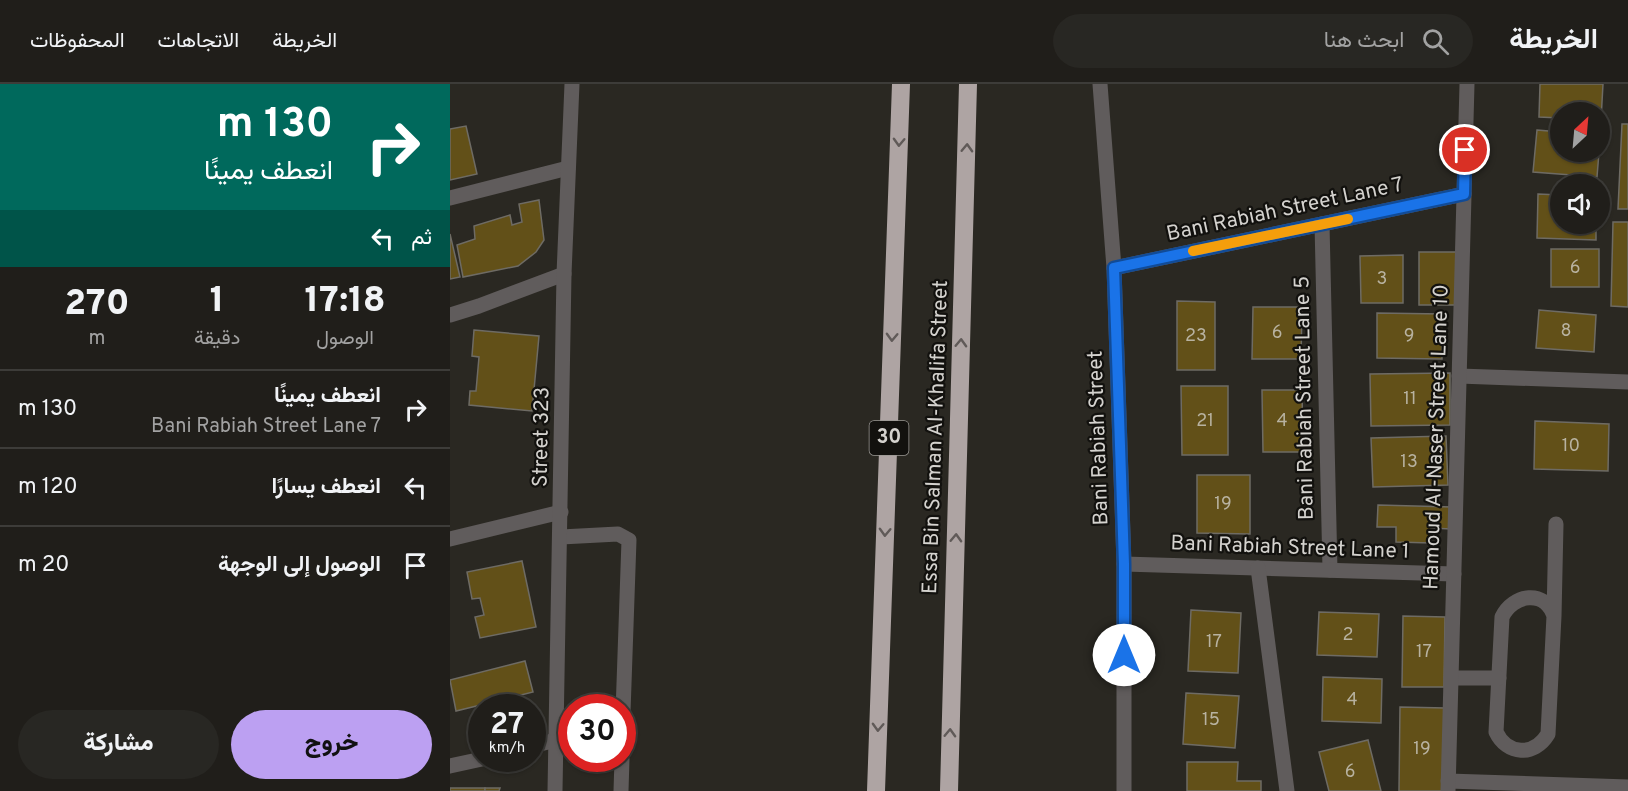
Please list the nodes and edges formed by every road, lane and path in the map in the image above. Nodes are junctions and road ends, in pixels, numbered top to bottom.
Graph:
1 (572, 84) edge
2 (901, 84) edge
3 (969, 84) edge
4 (1100, 84) edge
5 (1467, 84) edge
6 (568, 168) junction
7 (1464, 194) junction
8 (450, 198) edge
9 (1322, 224) junction
10 (1114, 268) junction
11 (564, 274) junction
12 (450, 315) edge
13 (1459, 376) junction
14 (1628, 382) edge
15 (561, 512) junction
16 (1556, 524) dead end
17 (561, 537) junction
18 (450, 539) edge
19 (1124, 564) junction
20 (1258, 568) junction
21 (1330, 570) junction
22 (1454, 574) junction
23 (1554, 616) junction
24 (1451, 678) junction
25 (1498, 678) junction
26 (624, 694) edge
27 (556, 740) junction
28 (546, 742) edge
29 (468, 762) edge
30 (450, 766) edge
31 (622, 772) edge
32 (1448, 786) edge
33 (1628, 787) edge
34 (555, 791) edge
35 (621, 791) edge
36 (876, 791) edge
37 (949, 791) edge
38 (1124, 791) edge
39 (1287, 791) edge

1 - 6 street, Street 323
2 -> 36 highway, 30
37 -> 3 highway, Essa Bin Salman Al-Khalifa Street
4 - 10 street, Bani Rabiah Street
5 - 7 street, Hamoud Al-Naser Street Lane 10
6 - 8 street
6 - 11 street, Street 323
7 - 9 street, Bani Rabiah Street Lane 7
7 - 13 street, Hamoud Al-Naser Street Lane 10
9 - 10 street, Bani Rabiah Street Lane 7
9 - 21 street, Bani Rabiah Street Lane 5
10 - 19 street, Bani Rabiah Street
11 - 12 street
11 - 15 street, Street 323
13 - 14 street
13 - 22 street, Hamoud Al-Naser Street Lane 10
15 - 17 street, Street 323
15 - 18 street
16 - 23 street
17 - 26 street
17 - 27 street, Street 323
19 - 20 street, Bani Rabiah Street Lane 1
19 - 38 street, Bani Rabiah Street
20 - 21 street, Bani Rabiah Street Lane 1
20 - 39 street
21 - 22 street, Bani Rabiah Street Lane 1
22 - 24 street, Hamoud Al-Naser Street Lane 10
23 - 25 street
23 - 25 street
24 - 25 street
24 - 32 street, Hamoud Al-Naser Street Lane 10
27 - 28 street
27 - 34 street, Street 323
29 - 30 street
31 - 35 street
32 - 33 street

